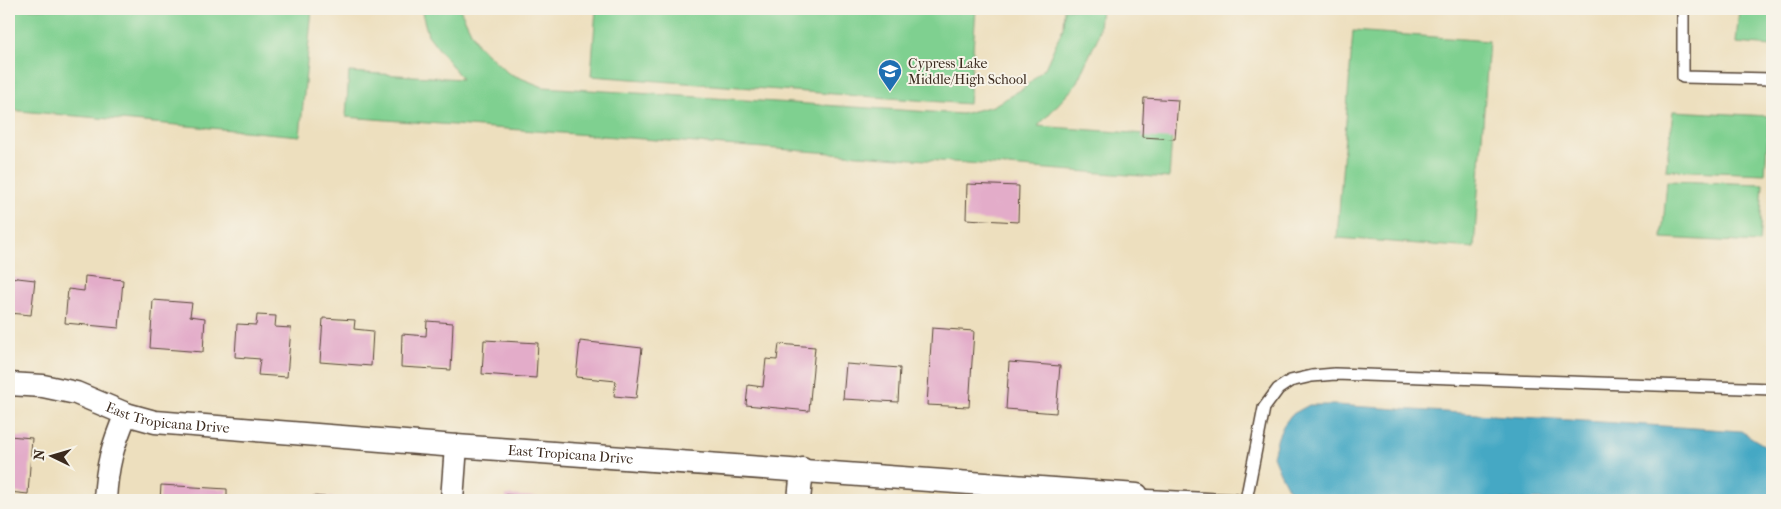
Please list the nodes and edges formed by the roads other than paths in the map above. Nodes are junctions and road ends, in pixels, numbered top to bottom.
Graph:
1 (1684, 9) edge
2 (1772, 79) edge
3 (9, 384) edge
4 (1772, 389) edge
5 (126, 414) junction
6 (456, 446) junction
7 (802, 469) junction
8 (1137, 498) edge
9 (105, 500) edge
10 (452, 500) edge
11 (799, 500) edge
12 (1236, 500) edge
13 (1246, 500) edge

1 - 2 lane
3 - 5 street, East Tropicana Drive
4 - 13 lane
5 - 6 street, East Tropicana Drive
5 - 9 street
6 - 7 street, East Tropicana Drive
6 - 10 street
7 - 8 street, East Tropicana Drive
7 - 11 street
8 - 12 lane

